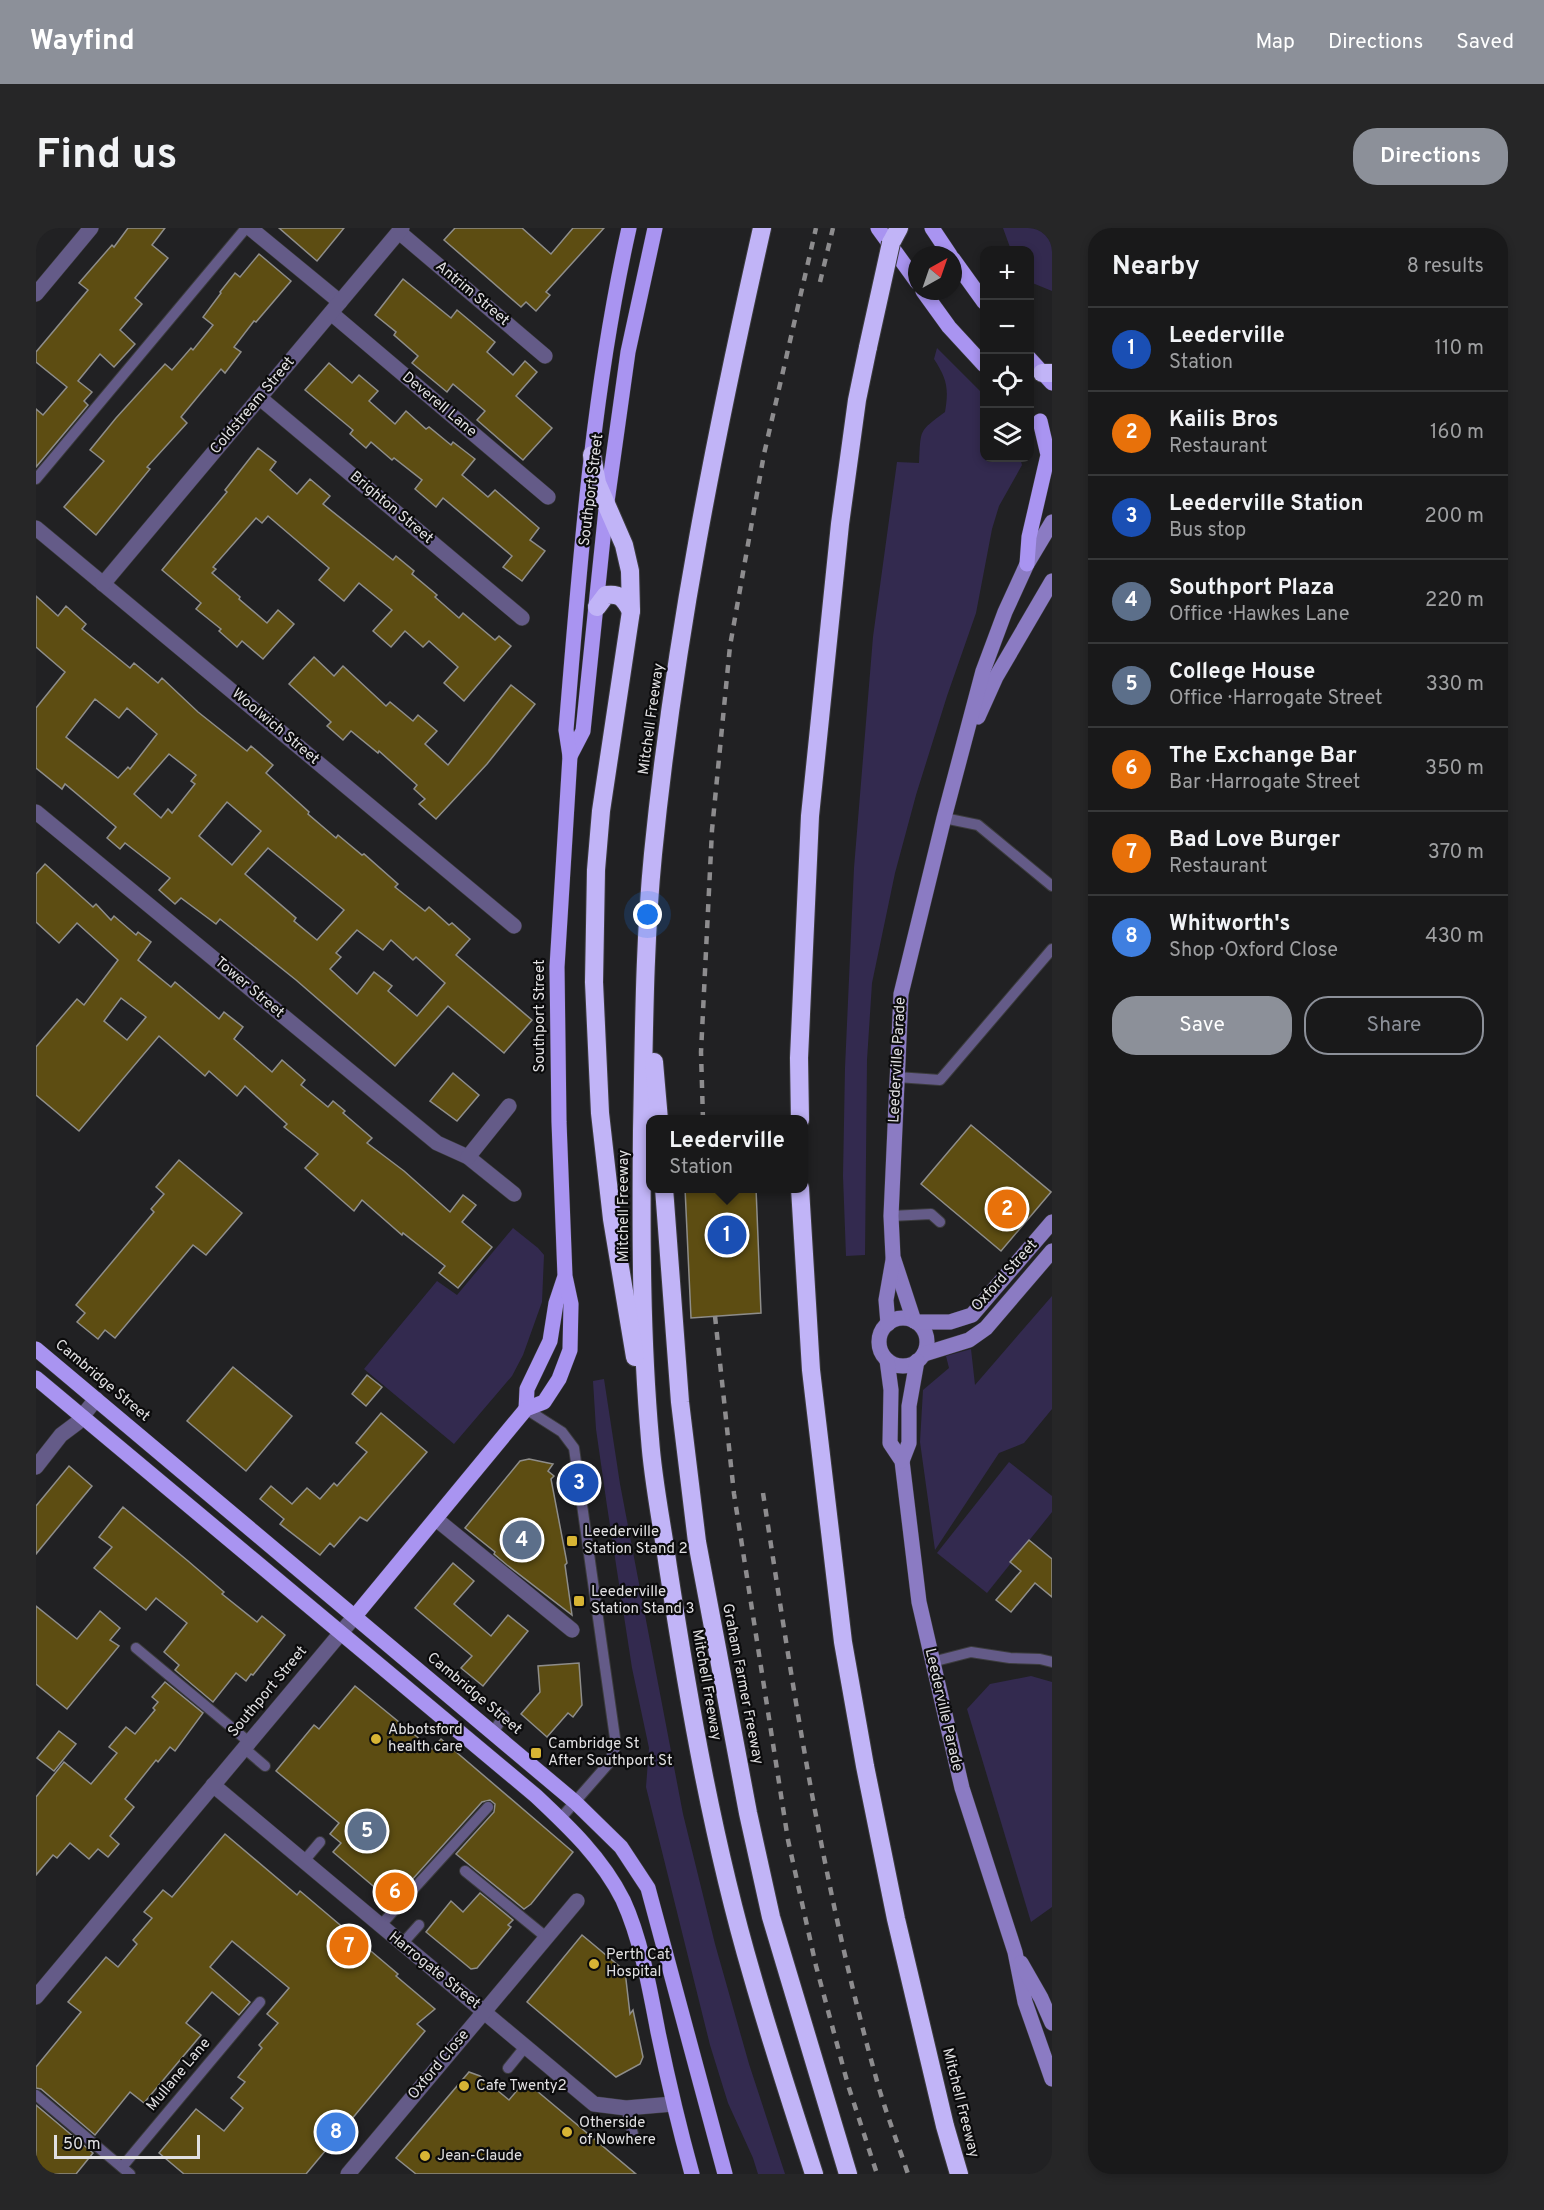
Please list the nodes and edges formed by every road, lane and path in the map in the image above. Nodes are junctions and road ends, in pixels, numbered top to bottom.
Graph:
1 (91, 228) edge
2 (248, 228) edge
3 (629, 228) edge
4 (655, 228) edge
5 (762, 228) edge
6 (878, 228) edge
7 (932, 228) edge
8 (401, 230) edge
9 (895, 233) edge
10 (944, 246) edge
11 (908, 270) edge
12 (962, 271) edge
13 (36, 294) edge
14 (930, 300) edge
15 (983, 300) edge
16 (336, 307) junction
17 (545, 356) dead end
18 (980, 361) edge
19 (1034, 362) edge
20 (1049, 376) edge
21 (260, 398) junction
22 (1035, 416) edge
23 (1052, 432) edge
24 (592, 455) junction
25 (36, 479) edge
26 (548, 497) dead end
27 (606, 509) junction
28 (1052, 522) edge
29 (36, 528) edge
30 (1027, 564) junction
31 (103, 584) junction
32 (1050, 591) edge
33 (597, 607) junction
34 (631, 610) junction
35 (522, 618) dead end
36 (570, 756) junction
37 (959, 761) junction
38 (36, 812) edge
39 (944, 818) junction
40 (1052, 886) edge
41 (514, 926) dead end
42 (1052, 949) edge
43 (645, 956) junction
44 (897, 1077) junction
45 (509, 1106) dead end
46 (658, 1115) edge
47 (800, 1115) edge
48 (468, 1157) junction
49 (664, 1193) edge
50 (800, 1193) edge
51 (514, 1194) dead end
52 (891, 1216) junction
53 (940, 1222) dead end
54 (1052, 1222) edge
55 (1052, 1251) edge
56 (893, 1257) junction
57 (565, 1276) junction
58 (915, 1322) junction
59 (888, 1324) junction
60 (36, 1349) edge
61 (920, 1358) junction
62 (888, 1360) junction
63 (36, 1378) edge
64 (96, 1400) junction
65 (526, 1409) junction
66 (83, 1417) junction
67 (650, 1441) junction
68 (902, 1461) junction
69 (36, 1467) edge
70 (436, 1519) junction
71 (355, 1617) junction
72 (564, 1627) dead end
73 (340, 1634) junction
74 (136, 1648) dead end
75 (932, 1662) junction
76 (1052, 1662) edge
77 (504, 1714) dead end
78 (494, 1733) junction
79 (246, 1745) junction
80 (265, 1766) dead end
81 (213, 1785) junction
82 (575, 1802) junction
83 (488, 1808) dead end
84 (560, 1819) junction
85 (320, 1842) dead end
86 (304, 1862) junction
87 (465, 1871) dead end
88 (577, 1901) dead end
89 (419, 1925) dead end
90 (380, 1926) junction
91 (546, 1937) junction
92 (402, 1944) junction
93 (1015, 1952) junction
94 (36, 1997) edge
95 (260, 2002) dead end
96 (484, 2012) junction
97 (1052, 2023) edge
98 (525, 2047) junction
99 (508, 2067) dead end
100 (1052, 2079) edge
101 (36, 2095) edge
102 (673, 2104) junction
103 (626, 2108) junction
104 (633, 2134) dead end
105 (126, 2171) edge
106 (348, 2174) edge
107 (692, 2174) edge
108 (725, 2174) edge
109 (814, 2174) edge
110 (848, 2174) edge
111 (959, 2174) edge

1 - 13 street
2 - 16 street, Deverell Lane
2 - 25 lane
3 - 24 main road, Southport Street
4 - 27 main road, Southport Street
5 - 43 highway, Mitchell Freeway
6 - 11 main road
7 - 10 main road
8 - 16 street, Coldstream Street
8 - 17 street, Antrim Street
9 - 47 highway, bridge
12 - 15 main road
14 - 18 main road
16 - 21 street, Coldstream Street
16 - 26 street, Deverell Lane
19 - 20 main road
21 - 31 street, Coldstream Street
21 - 35 street, Brighton Street
22 - 23 main road
22 - 30 main road
24 - 27 highway
24 - 36 main road, Southport Street
27 - 33 main road, Southport Street
27 - 34 highway
28 - 30 main road, Leederville Parade
29 - 31 street, Woolwich Street
30 - 37 main road, Leederville Parade
31 - 41 street, Woolwich Street
32 - 37 main road, Leederville Parade
33 - 34 highway
33 - 36 main road, Southport Street
34 - 67 highway
36 - 57 main road, Southport Street
37 - 39 main road, Leederville Parade
38 - 48 street, Tower Street
39 - 40 lane
39 - 44 main road, Leederville Parade
42 - 44 lane
43 - 46 highway
43 - 67 highway, Mitchell Freeway
44 - 52 main road, Leederville Parade
45 - 48 street
48 - 51 street, Tower Street
49 - 110 highway, Graham Farmer Freeway
50 - 111 highway, Mitchell Freeway
52 - 53 lane
52 - 56 main road, Leederville Parade
54 - 58 main road, Oxford Street
55 - 61 main road, Oxford Street
56 - 58 main road, Leederville Parade
56 - 59 main road, Leederville Parade
57 - 65 main road, Southport Street
57 - 65 main road, Southport Street
58 - 59 main road
58 - 61 main road
59 - 62 main road
60 - 64 main road, Cambridge Street
61 - 62 main road
61 - 68 main road, Leederville Parade
62 - 68 main road, Leederville Parade
63 - 66 main road
64 - 66 street
64 - 71 main road, Cambridge Street
65 - 70 main road, Southport Street
65 - 82 lane
66 - 69 street
66 - 73 main road
67 - 109 highway, Mitchell Freeway
68 - 75 main road, Leederville Parade
70 - 71 main road, Southport Street
70 - 72 street
71 - 73 street, Southport Street
71 - 78 main road, Cambridge Street
73 - 79 street, Southport Street
73 - 84 main road
74 - 79 lane
75 - 76 lane
75 - 93 main road, Leederville Parade
77 - 78 lane
78 - 82 main road, Cambridge Street
79 - 80 lane
79 - 81 street, Southport Street
81 - 86 street, Harrogate Street
81 - 94 street, Southport Street
82 - 84 lane
82 - 108 main road, Cambridge Street
83 - 90 lane
84 - 102 main road
85 - 86 lane
86 - 90 street, Harrogate Street
87 - 91 lane
88 - 91 street, Oxford Close
89 - 92 lane
90 - 92 street, Harrogate Street
91 - 96 street, Oxford Close
92 - 96 street, Harrogate Street
93 - 97 main road, Leederville Parade
93 - 100 main road, Leederville Parade
95 - 105 lane, Mullane Lane
96 - 98 street, Harrogate Street
96 - 106 street, Oxford Close
98 - 99 lane
98 - 103 street, Harrogate Street
101 - 105 lane
102 - 103 street, Harrogate Street
102 - 107 main road
103 - 104 lane

